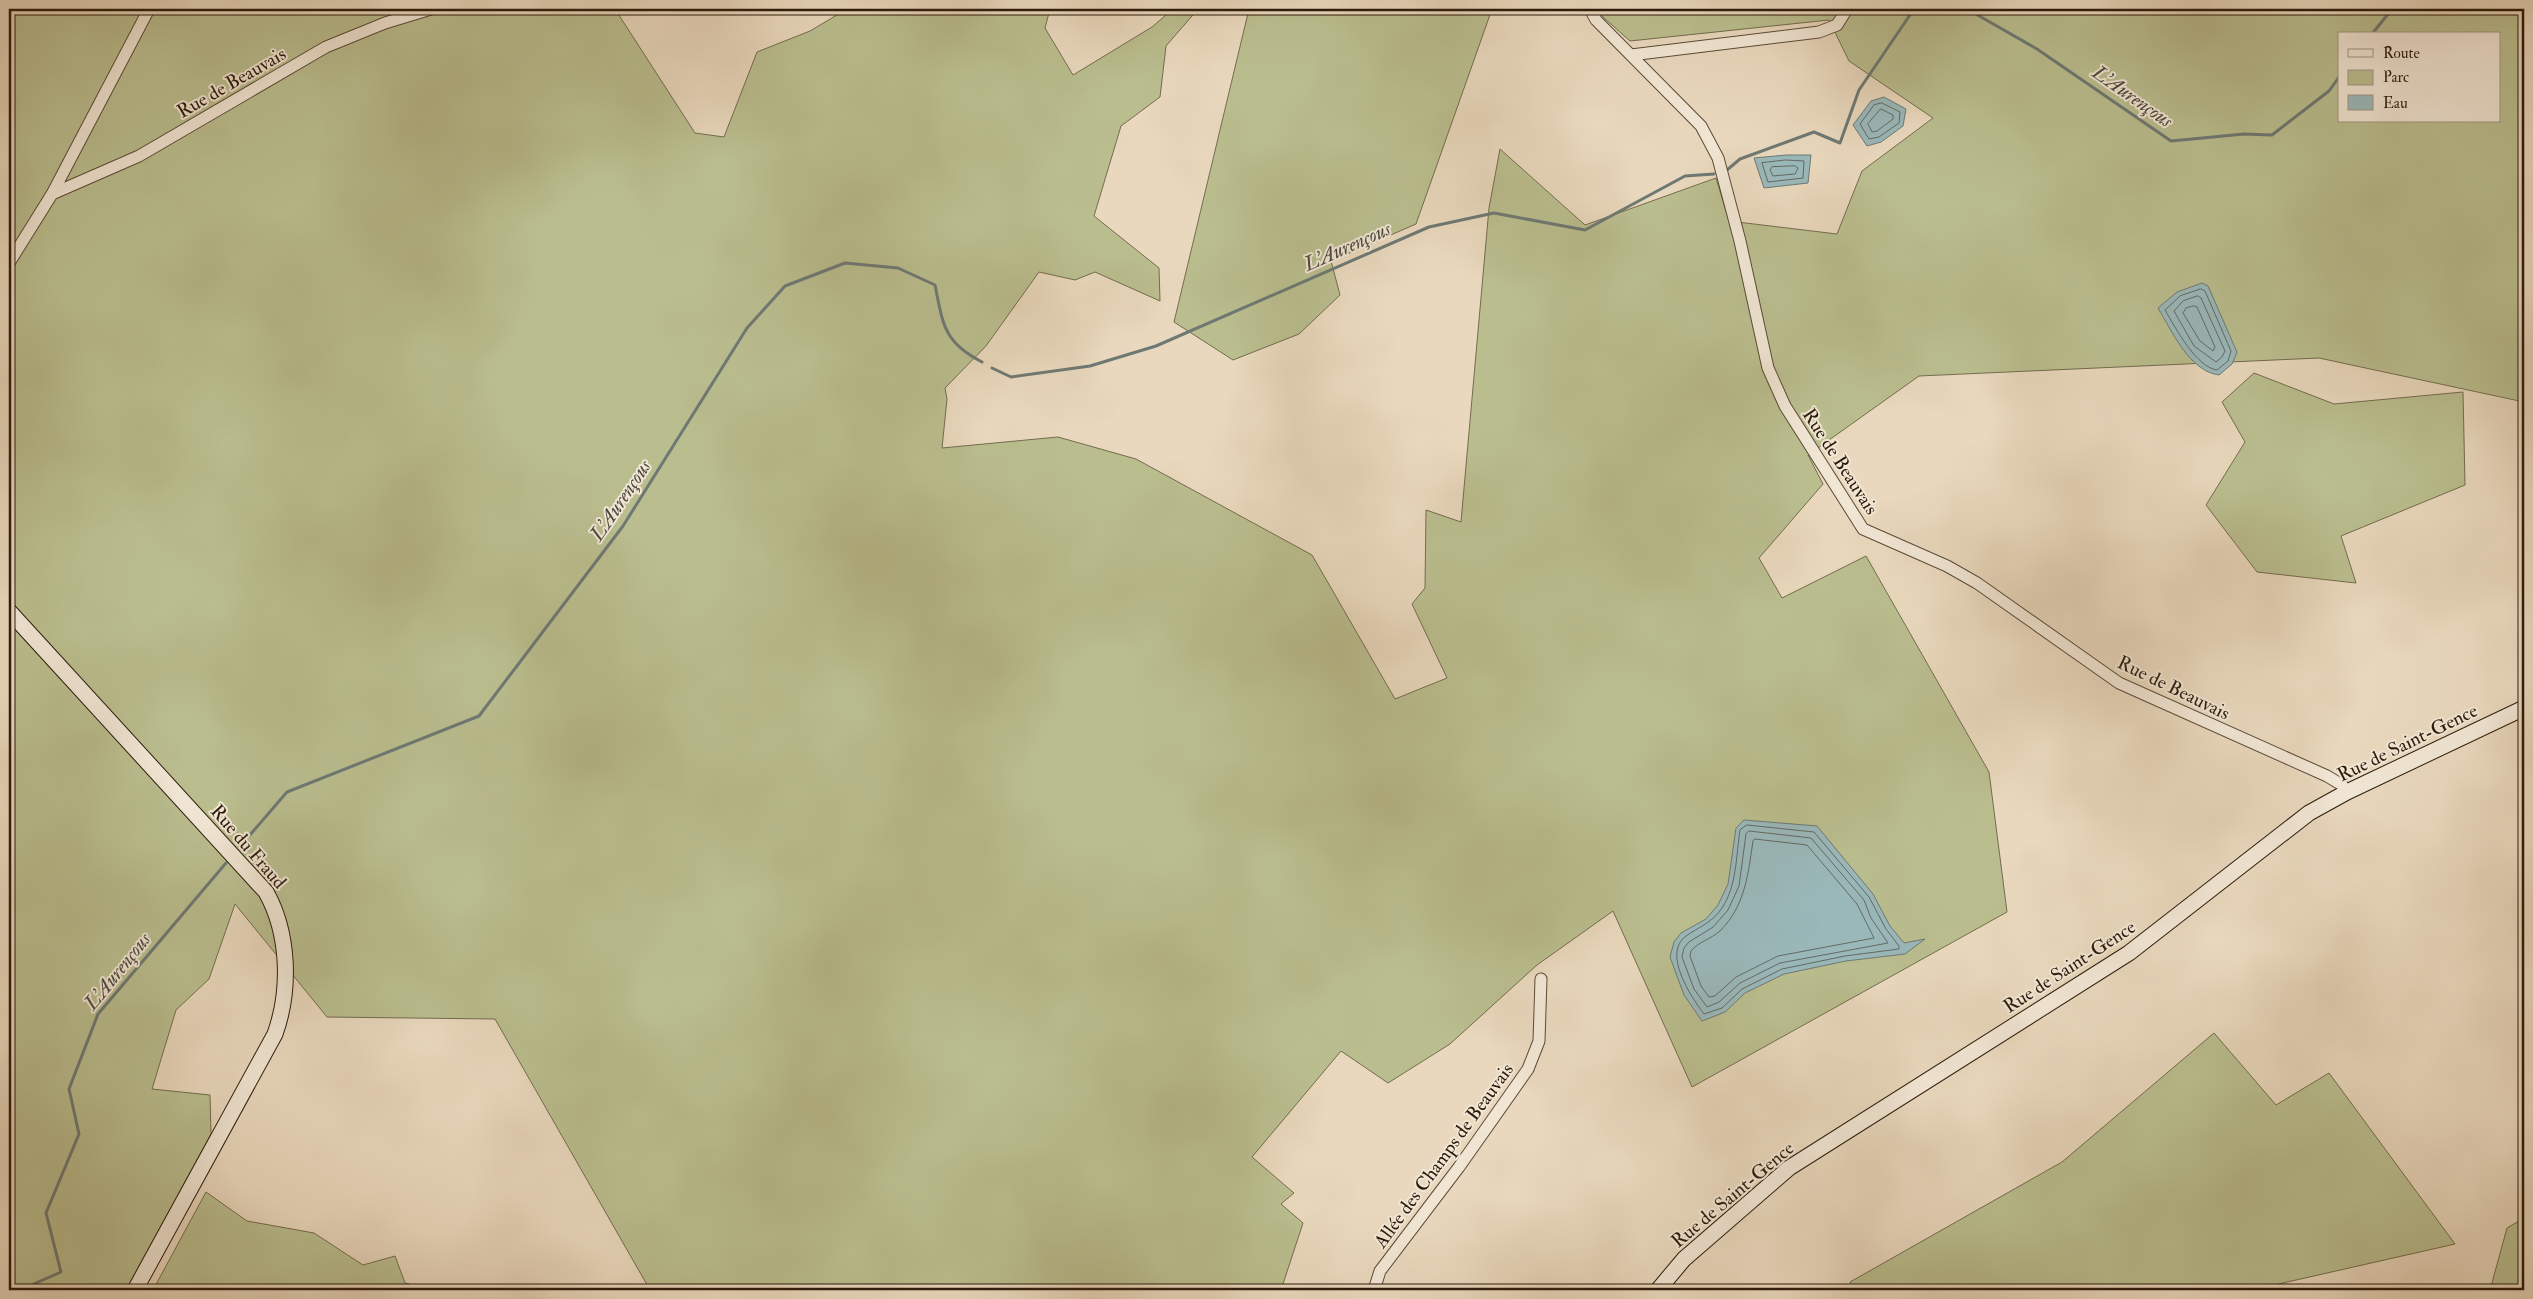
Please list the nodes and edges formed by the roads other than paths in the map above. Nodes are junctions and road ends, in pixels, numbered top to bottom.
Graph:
1 (149, 9) edge
2 (431, 9) edge
3 (1590, 9) edge
4 (1846, 9) edge
5 (1630, 55) junction
6 (52, 194) junction
7 (9, 263) edge
8 (9, 611) edge
9 (2524, 708) edge
10 (2347, 792) junction
11 (1541, 980) dead end
12 (135, 1290) edge
13 (1374, 1290) edge
14 (1658, 1290) edge

1 - 6 street
2 - 6 street, Rue de Beauvais
3 - 5 street, Rue de Beauvais
4 - 5 street
5 - 10 street, Rue de Beauvais
6 - 7 street
8 - 12 street, Rue du Fraud
9 - 10 street, Rue de Saint-Gence
10 - 14 street, Rue de Saint-Gence
11 - 13 street, Allée des Champs de Beauvais

